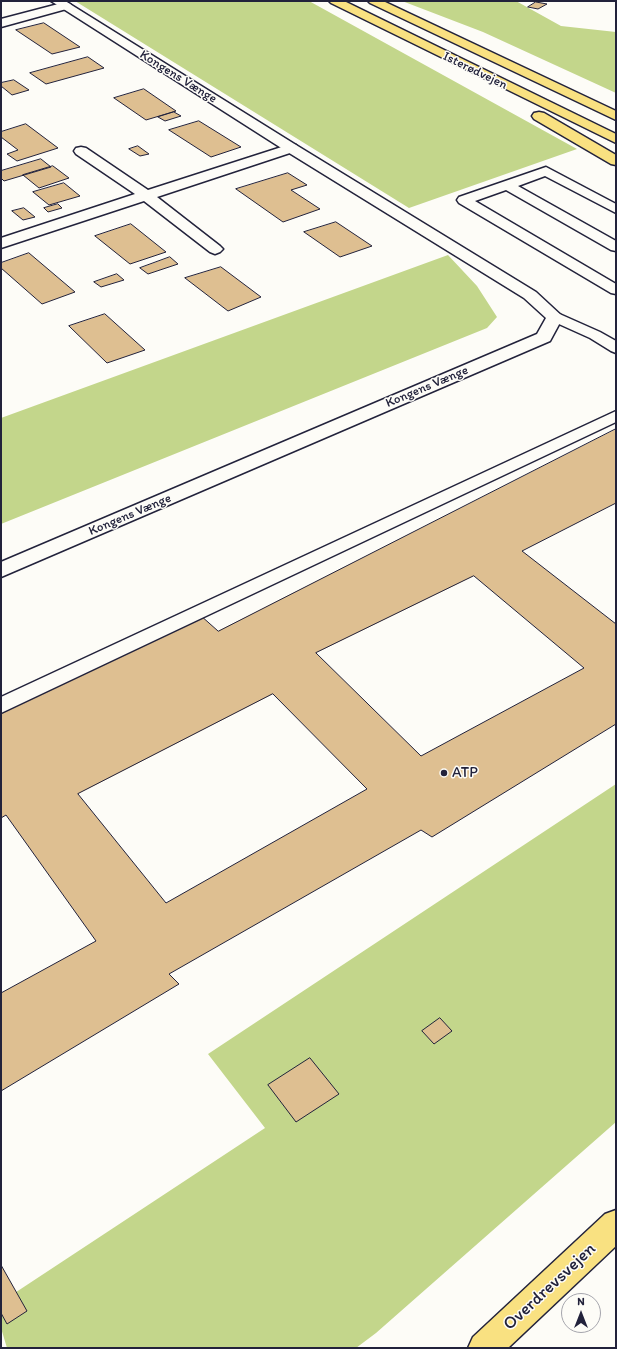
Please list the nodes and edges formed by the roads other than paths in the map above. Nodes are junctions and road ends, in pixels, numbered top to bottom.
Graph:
1 (335, 1) edge
2 (374, 1) edge
3 (61, 4) edge
4 (1, 23) edge
5 (489, 55) junction
6 (446, 56) junction
7 (616, 102) edge
8 (616, 116) edge
9 (616, 139) edge
10 (291, 148) junction
11 (81, 151) dead end
12 (616, 161) edge
13 (507, 185) junction
14 (148, 196) junction
15 (616, 209) edge
16 (1, 243) edge
17 (616, 247) edge
18 (215, 249) dead end
19 (616, 290) edge
20 (555, 317) junction
21 (616, 348) edge
22 (616, 416) edge
23 (1, 570) edge
24 (1, 706) edge
25 (616, 1225) edge
26 (484, 1348) edge

1 - 6 main road, Isterødvejen
2 - 5 main road, Isterødvejen
3 - 4 street, Kongens Vænge
3 - 10 street, Kongens Vænge
5 - 7 main road
5 - 8 main road, Isterødvejen
6 - 9 main road, Isterødvejen
6 - 12 main road
10 - 14 street
10 - 20 street, Kongens Vænge
11 - 14 street
13 - 15 lane
13 - 17 lane
13 - 19 lane
14 - 16 street
14 - 18 street
20 - 21 lane
20 - 23 street, Kongens Vænge
22 - 24 lane
25 - 26 main road, Overdrevsvejen

